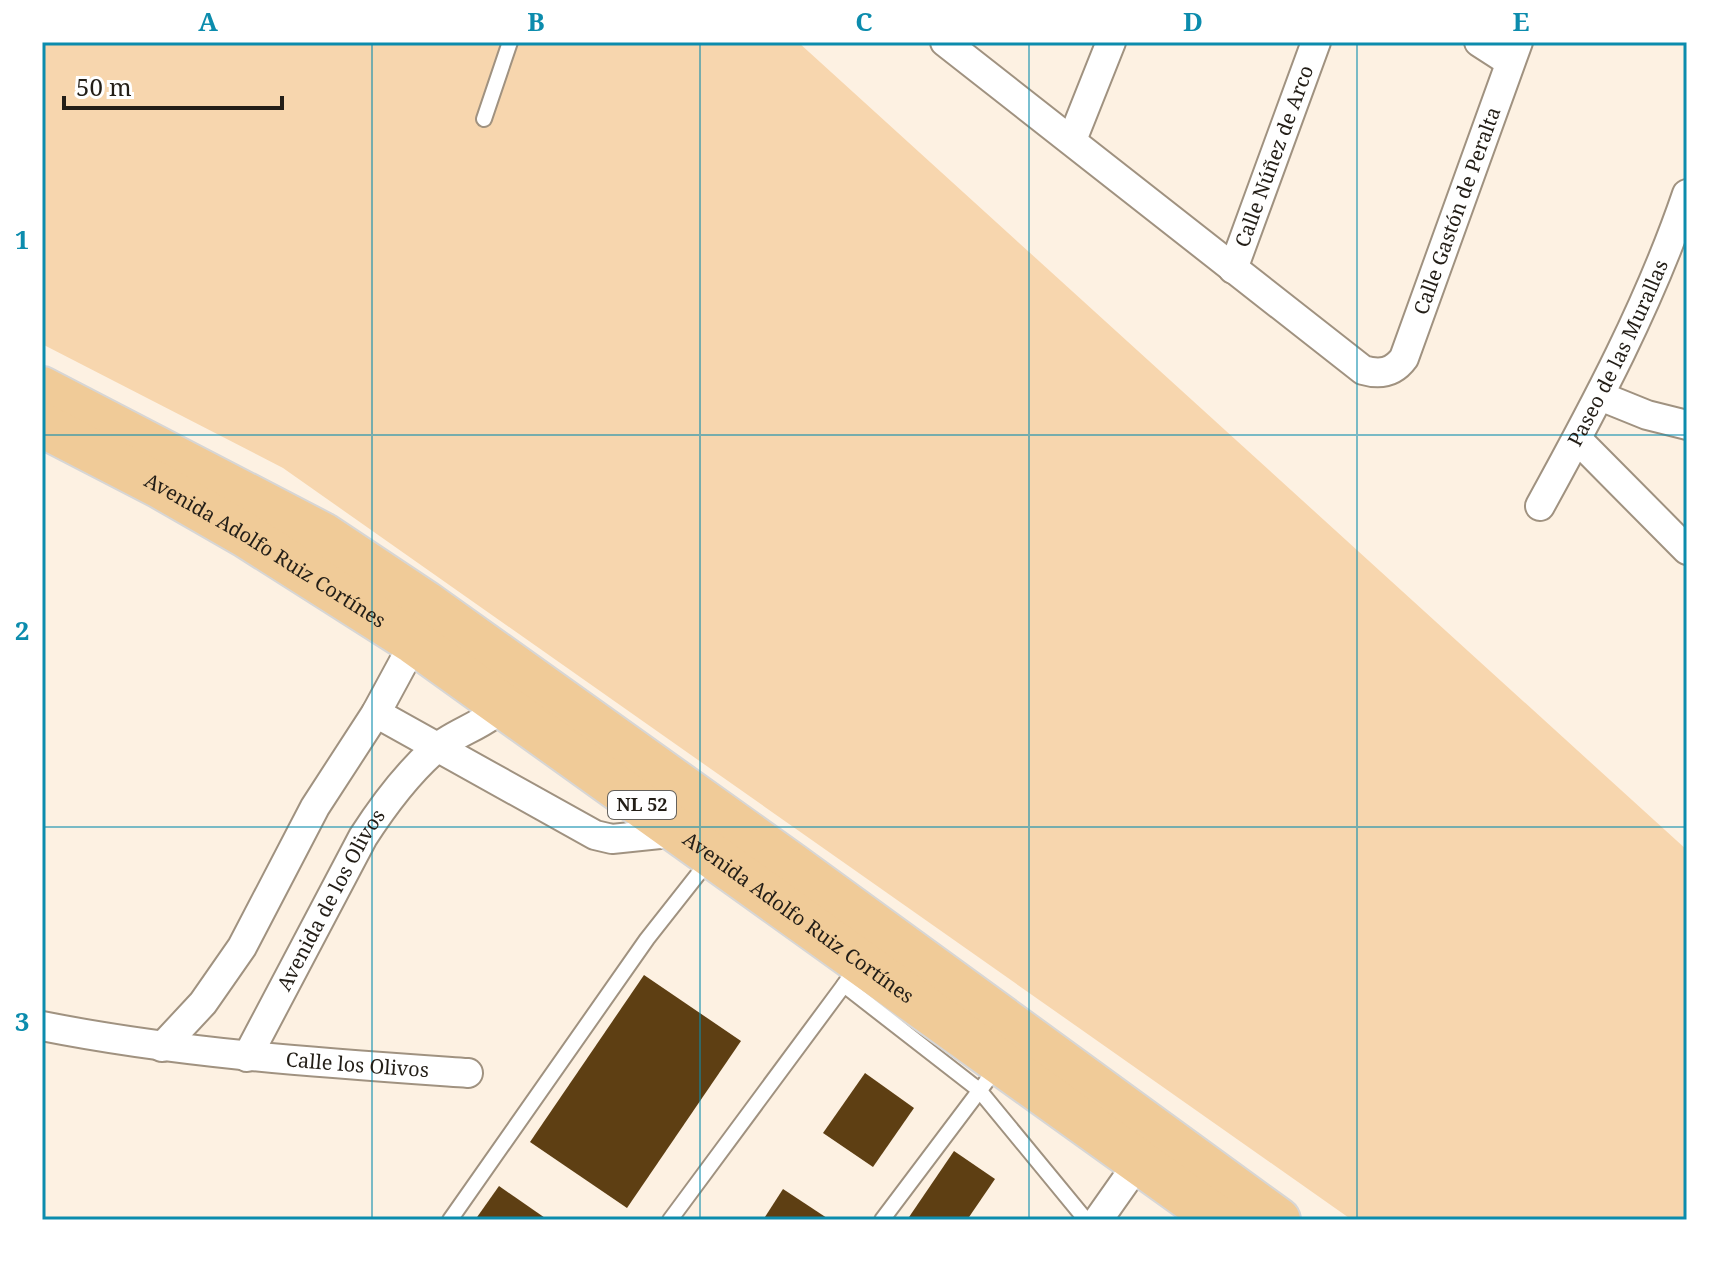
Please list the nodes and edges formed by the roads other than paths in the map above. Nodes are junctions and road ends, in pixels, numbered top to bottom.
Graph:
1 (510, 42) edge
2 (945, 42) edge
3 (1111, 42) edge
4 (1316, 42) edge
5 (1479, 42) edge
6 (1514, 52) edge
7 (484, 119) dead end
8 (1072, 140) junction
9 (1687, 194) edge
10 (1681, 231) edge
11 (1233, 269) junction
12 (42, 389) edge
13 (1600, 396) junction
14 (42, 425) edge
15 (1687, 425) edge
16 (1577, 439) junction
17 (1540, 506) dead end
18 (1687, 550) edge
19 (414, 642) junction
20 (504, 682) junction
21 (376, 713) junction
22 (435, 749) junction
23 (696, 843) junction
24 (852, 974) junction
25 (42, 1026) edge
26 (162, 1047) junction
27 (247, 1057) junction
28 (468, 1073) dead end
29 (990, 1076) junction
30 (1149, 1147) junction
31 (450, 1220) edge
32 (670, 1220) edge
33 (882, 1220) edge
34 (1086, 1220) edge
35 (1098, 1220) edge
36 (1220, 1220) edge
37 (1278, 1220) edge

1 - 7 lane
2 - 8 street
3 - 8 street
4 - 11 street, Calle Núñez de Arco
5 - 6 street
6 - 11 street, Calle Gastón de Peralta
8 - 11 street
9 - 10 street, Paseo de las Murallas
10 - 13 street, Paseo de las Murallas
12 - 20 main road
13 - 15 street
13 - 16 street, Paseo de las Murallas
14 - 19 main road, Avenida Adolfo Ruiz Cortínes / NL 52
16 - 17 street, Paseo de las Murallas
16 - 18 street
19 - 20 main road, Avenida Adolfo Ruiz Cortínes / NL 52
19 - 21 street
20 - 22 street, Avenida de los Olivos
20 - 23 main road, Avenida Adolfo Ruiz Cortínes / NL 52
20 - 30 main road
21 - 22 street
21 - 26 street
22 - 23 street
22 - 27 street, Avenida de los Olivos
23 - 24 main road, Avenida Adolfo Ruiz Cortínes / NL 52
23 - 31 lane
24 - 29 main road, Avenida Adolfo Ruiz Cortínes / NL 52
24 - 32 lane
25 - 26 street
26 - 27 street
27 - 28 street, Calle los Olivos
29 - 30 main road, Avenida Adolfo Ruiz Cortínes / NL 52
29 - 33 lane
29 - 34 lane
30 - 35 street
30 - 36 main road, Avenida Adolfo Ruiz Cortínes / NL 52
30 - 37 main road

